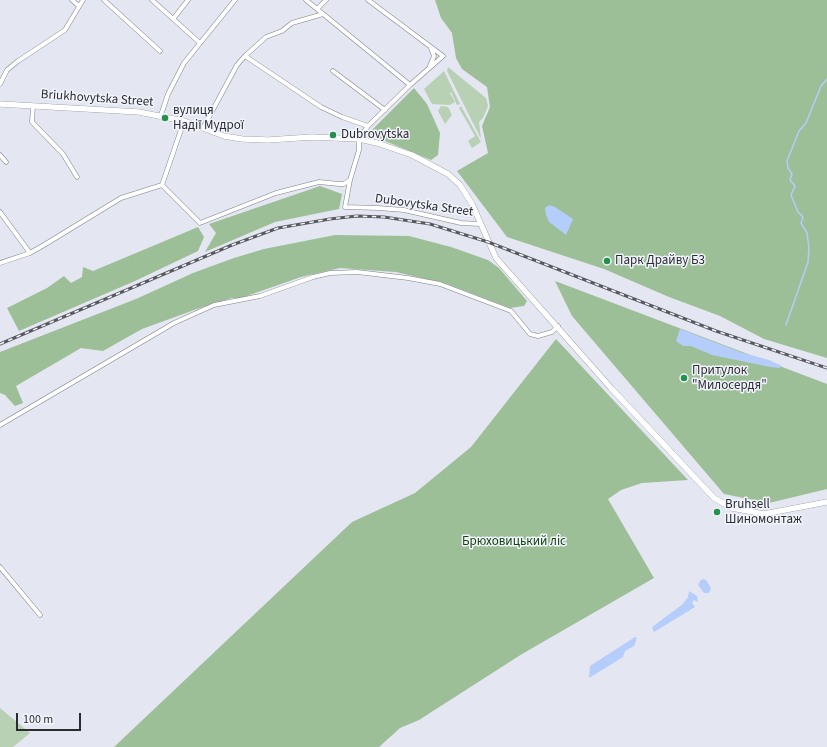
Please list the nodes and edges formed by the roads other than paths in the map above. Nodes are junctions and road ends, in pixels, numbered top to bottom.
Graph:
1 (72, 0) edge
2 (83, 0) edge
3 (104, 0) edge
4 (152, 0) edge
5 (188, 0) edge
6 (235, 0) edge
7 (306, 0) edge
8 (326, 0) edge
9 (368, 0) edge
10 (79, 6) junction
11 (318, 8) junction
12 (323, 14) junction
13 (173, 19) junction
14 (200, 44) junction
15 (430, 46) junction
16 (160, 51) dead end
17 (246, 56) junction
18 (429, 68) junction
19 (333, 71) dead end
20 (0, 84) edge
21 (410, 85) junction
22 (0, 104) edge
23 (33, 106) junction
24 (385, 110) junction
25 (161, 115) junction
26 (184, 121) junction
27 (368, 126) junction
28 (203, 128) junction
29 (359, 140) junction
30 (0, 156) edge
31 (6, 162) dead end
32 (77, 177) dead end
33 (350, 180) junction
34 (162, 185) junction
35 (0, 212) edge
36 (480, 224) junction
37 (30, 253) junction
38 (0, 263) edge
39 (558, 326) junction
40 (0, 425) edge
41 (827, 502) edge
42 (0, 567) edge
43 (40, 615) dead end

1 - 10 street
2 - 10 street
3 - 16 street
4 - 13 street
5 - 13 street
6 - 14 street
7 - 11 street
8 - 11 street
9 - 15 street
10 - 20 street
11 - 12 street
12 - 17 street
12 - 21 street
13 - 14 street
14 - 25 street
15 - 18 street
15 - 18 street
17 - 27 street
17 - 28 street
18 - 21 street
19 - 24 street
21 - 24 street
22 - 23 main road, Briukhovytska Street
23 - 25 main road, Briukhovytska Street
23 - 32 street, Briukhovytska Street
24 - 27 street
25 - 26 main road, Briukhovytska Street
26 - 28 main road, Briukhovytska Street
26 - 34 street
27 - 29 street
28 - 29 main road, Briukhovytska Street
29 - 33 street, Dubovytska Street
29 - 36 main road, Briukhovytska Street
30 - 31 street
33 - 34 street
33 - 36 street, Dubovytska Street
34 - 37 street
35 - 37 street
36 - 39 main road, Briukhovytska Street
37 - 38 street
39 - 40 street
39 - 41 main road, Briukhovytska Street
42 - 43 street

